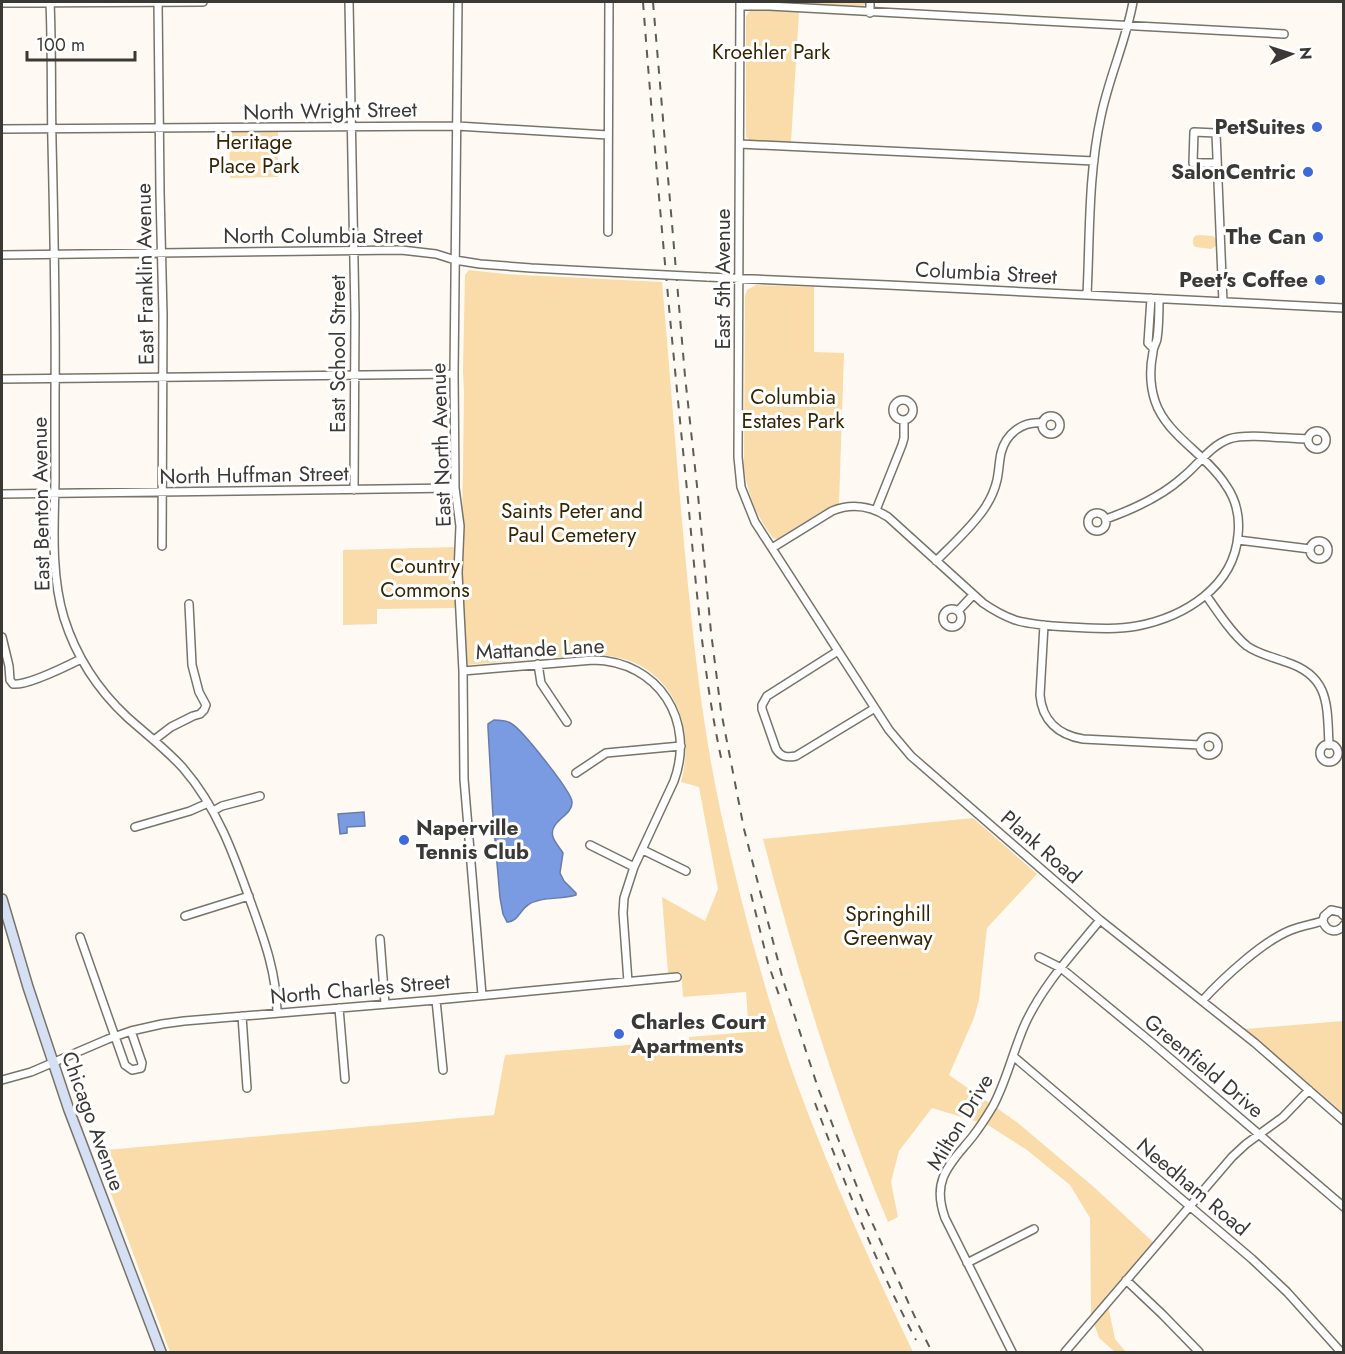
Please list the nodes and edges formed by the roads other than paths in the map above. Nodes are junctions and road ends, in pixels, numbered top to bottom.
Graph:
1 (50, 2) edge
2 (158, 2) edge
3 (203, 2) edge
4 (349, 2) edge
5 (458, 2) edge
6 (609, 2) edge
7 (870, 2) edge
8 (1133, 2) edge
9 (2, 3) edge
10 (740, 4) edge
11 (870, 13) junction
12 (1128, 26) junction
13 (1284, 34) dead end
14 (457, 126) junction
15 (159, 127) junction
16 (351, 127) junction
17 (2, 129) edge
18 (52, 129) junction
19 (608, 135) junction
20 (740, 144) junction
21 (1094, 160) junction
22 (1217, 163) junction
23 (608, 232) dead end
24 (354, 250) junction
25 (162, 253) junction
26 (2, 255) edge
27 (54, 255) junction
28 (455, 260) junction
29 (626, 273) joint
30 (740, 279) junction
31 (1087, 295) junction
32 (1151, 298) junction
33 (1160, 299) junction
34 (1223, 302) junction
35 (1344, 308) edge
36 (1153, 348) junction
37 (454, 374) junction
38 (355, 375) junction
39 (163, 377) junction
40 (55, 378) junction
41 (2, 379) edge
42 (904, 420) dead end
43 (1042, 423) dead end
44 (1308, 439) dead end
45 (1203, 458) junction
46 (455, 488) junction
47 (354, 490) junction
48 (163, 493) junction
49 (2, 494) edge
50 (54, 494) junction
51 (876, 510) junction
52 (1106, 519) dead end
53 (1238, 540) junction
54 (162, 546) dead end
55 (772, 548) junction
56 (1310, 549) dead end
57 (936, 561) junction
58 (973, 595) junction
59 (1206, 595) junction
60 (189, 604) dead end
61 (958, 611) dead end
62 (1044, 625) junction
63 (2, 637) edge
64 (838, 651) junction
65 (81, 659) junction
66 (538, 664) junction
67 (463, 670) junction
68 (875, 708) junction
69 (567, 722) dead end
70 (154, 740) junction
71 (1200, 745) dead end
72 (1329, 745) dead end
73 (681, 746) junction
74 (576, 773) dead end
75 (260, 796) dead end
76 (208, 803) junction
77 (213, 811) junction
78 (135, 826) dead end
79 (590, 845) dead end
80 (643, 850) junction
81 (634, 867) junction
82 (686, 871) dead end
83 (249, 896) junction
84 (2, 899) edge
85 (185, 916) dead end
86 (1344, 916) edge
87 (1100, 920) junction
88 (1323, 921) junction
89 (1344, 925) edge
90 (80, 937) dead end
91 (380, 939) dead end
92 (1039, 957) dead end
93 (1061, 968) junction
94 (677, 977) dead end
95 (628, 982) junction
96 (482, 995) junction
97 (436, 1000) junction
98 (1202, 1001) junction
99 (385, 1004) junction
100 (339, 1008) junction
101 (277, 1013) junction
102 (242, 1016) junction
103 (131, 1031) junction
104 (115, 1036) junction
105 (1013, 1056) junction
106 (53, 1063) junction
107 (443, 1070) dead end
108 (345, 1078) dead end
109 (2, 1080) edge
110 (248, 1088) dead end
111 (1309, 1090) junction
112 (1344, 1121) edge
113 (1260, 1134) junction
114 (1190, 1205) junction
115 (1344, 1207) edge
116 (1034, 1229) dead end
117 (967, 1263) junction
118 (1126, 1280) junction
119 (161, 1353) edge
120 (1012, 1353) edge
121 (1065, 1353) edge
122 (1199, 1353) edge
123 (1341, 1353) edge

1 - 2 street
1 - 9 street
1 - 18 street, East Benton Avenue
2 - 3 street
2 - 15 street, East Franklin Avenue
4 - 16 street, East School Street
5 - 14 street, East North Avenue
6 - 19 street
7 - 11 street
8 - 12 street
10 - 11 street
10 - 20 street, East 5th Avenue
11 - 12 street
12 - 13 street
12 - 21 street
14 - 16 street, North Wright Street
14 - 19 street, North Wright Street
14 - 28 street, East North Avenue
15 - 16 street, North Wright Street
15 - 18 street, North Wright Street
15 - 25 street, East Franklin Avenue
16 - 24 street, East School Street
17 - 18 street, North Wright Street
18 - 27 street, East Benton Avenue
19 - 23 street
20 - 21 street
20 - 30 street, East 5th Avenue
21 - 31 street
22 - 22 street
22 - 34 street
24 - 25 street, North Columbia Street
24 - 28 street, North Columbia Street
24 - 38 street, East School Street
25 - 27 street, North Columbia Street
25 - 39 street, East Franklin Avenue
26 - 27 street, North Columbia Street
27 - 40 street, East Benton Avenue
28 - 29 street, North Columbia Street
28 - 37 street, East North Avenue
29 - 30 street, Columbia Street, bridge
30 - 31 street, Columbia Street
30 - 55 street, East 5th Avenue
31 - 32 street, Columbia Street
32 - 33 street, Columbia Street
32 - 36 street
33 - 34 street, Columbia Street
33 - 36 street
34 - 35 street, Columbia Street
36 - 45 street
37 - 38 street
37 - 46 street, East North Avenue
38 - 39 street
38 - 47 street, East School Street
39 - 40 street
39 - 48 street, East Franklin Avenue
40 - 41 street
40 - 50 street, East Benton Avenue
42 - 51 street
43 - 57 street
44 - 45 street
45 - 52 street
45 - 53 street
46 - 47 street, North Huffman Street
46 - 67 street, East North Avenue
47 - 48 street, North Huffman Street
48 - 50 street, North Huffman Street
48 - 54 street, East Franklin Avenue
49 - 50 street, North Huffman Street
50 - 65 street, East Benton Avenue
51 - 55 street
51 - 57 street
53 - 56 street
53 - 59 street
55 - 64 street, Plank Road
57 - 58 street
58 - 61 street
58 - 62 street
59 - 62 street
59 - 72 street
60 - 70 street
62 - 71 street
63 - 65 street
64 - 68 street, Plank Road
64 - 68 street
65 - 70 street, East Benton Avenue
66 - 67 street, Mattande Lane
66 - 69 street
66 - 73 street, Mattande Lane
67 - 96 street, East North Avenue
68 - 87 street, Plank Road
70 - 76 street, East Benton Avenue
73 - 74 street
73 - 80 street, Mattande Lane
75 - 77 street
76 - 77 street, East Benton Avenue
76 - 78 street
77 - 83 street, East Benton Avenue
79 - 81 street
80 - 81 street, Mattande Lane
80 - 82 street
81 - 95 street, Mattande Lane
83 - 85 street
83 - 101 street, East Benton Avenue
84 - 106 main road, Chicago Avenue
86 - 88 street
87 - 93 street, Milton Drive
87 - 98 street, Plank Road
88 - 89 street
88 - 98 street
90 - 104 street
91 - 99 street
92 - 93 street, Greenfield Drive
93 - 105 street, Milton Drive
93 - 113 street, Greenfield Drive
94 - 95 street, North Charles Street
95 - 96 street, North Charles Street
96 - 97 street, North Charles Street
97 - 99 street, North Charles Street
97 - 107 street
98 - 111 street, Plank Road
99 - 100 street, North Charles Street
100 - 101 street, North Charles Street
100 - 108 street
101 - 102 street, North Charles Street
102 - 103 street, North Charles Street
102 - 110 street
103 - 104 street, North Charles Street
103 - 104 street
104 - 106 street, North Charles Street
105 - 114 street, Needham Road
105 - 117 street, Milton Drive
106 - 109 street, North Charles Street
106 - 119 main road, Chicago Avenue
111 - 112 street, Plank Road
111 - 113 street
113 - 114 street
113 - 115 street, Greenfield Drive
114 - 118 street
114 - 123 street, Needham Road
116 - 117 street
117 - 120 street, Milton Drive
118 - 121 street
118 - 122 street

